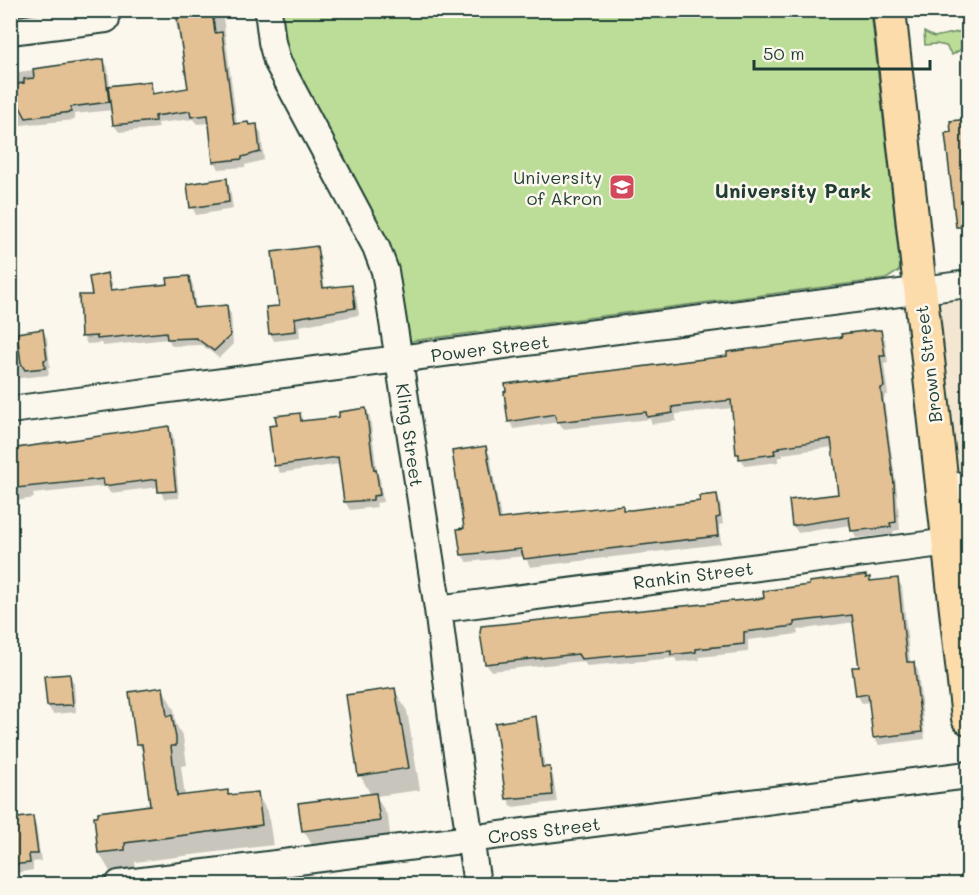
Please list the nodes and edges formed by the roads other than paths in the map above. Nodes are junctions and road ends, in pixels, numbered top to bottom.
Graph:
1 (268, 10) edge
2 (889, 10) edge
3 (106, 19) dead end
4 (10, 31) edge
5 (969, 284) edge
6 (920, 291) junction
7 (399, 360) junction
8 (10, 410) edge
9 (956, 486) edge
10 (949, 542) junction
11 (438, 609) junction
12 (969, 718) edge
13 (969, 775) edge
14 (471, 839) junction
15 (206, 879) edge
16 (119, 885) edge
17 (477, 885) edge

1 - 7 street, Kling Street
2 - 6 main road, Brown Street
3 - 4 street
5 - 6 street, Power Street
6 - 7 street, Power Street
6 - 9 main road, Brown Street
7 - 8 street, Power Street
7 - 11 street, Kling Street
9 - 10 main road, Brown Street
10 - 11 street, Rankin Street
10 - 12 main road, Brown Street
11 - 14 street, Kling Street
13 - 14 street, Cross Street
14 - 15 street, Cross Street
14 - 17 street, Kling Street
15 - 16 street, Cross Street

